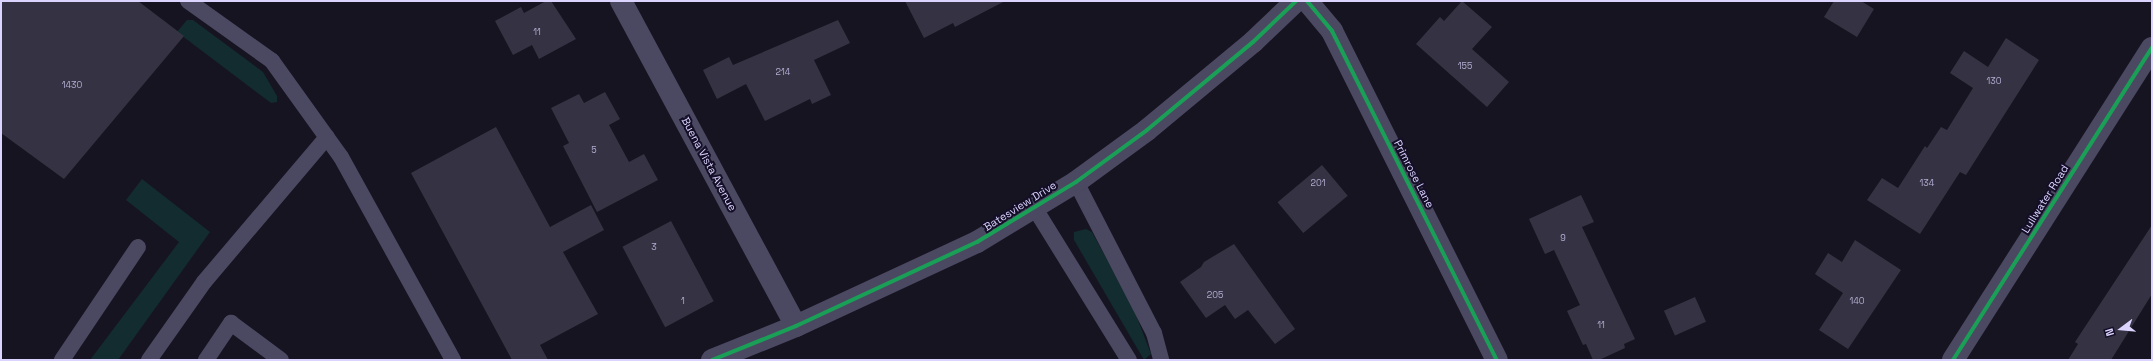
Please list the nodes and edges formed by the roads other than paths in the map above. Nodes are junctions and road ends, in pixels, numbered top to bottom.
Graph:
1 (188, 1) edge
2 (622, 1) edge
3 (1296, 1) edge
4 (1307, 1) edge
5 (2152, 48) edge
6 (326, 137) junction
7 (1076, 182) junction
8 (1034, 207) junction
9 (138, 247) dead end
10 (796, 326) junction
11 (62, 360) edge
12 (149, 360) edge
13 (206, 360) edge
14 (281, 360) edge
15 (453, 360) edge
16 (712, 360) edge
17 (1129, 360) edge
18 (1161, 360) edge
19 (1497, 360) edge
20 (1953, 360) edge

1 - 6 lane
2 - 10 street, Buena Vista Avenue
3 - 7 street, Batesview Drive
4 - 19 street, Primrose Lane
5 - 20 street, Lullwater Road
6 - 12 lane
6 - 15 lane
7 - 8 street, Batesview Drive
7 - 18 lane
8 - 10 street, Batesview Drive
8 - 17 lane
9 - 11 lane
10 - 16 street, Batesview Drive
13 - 14 lane

